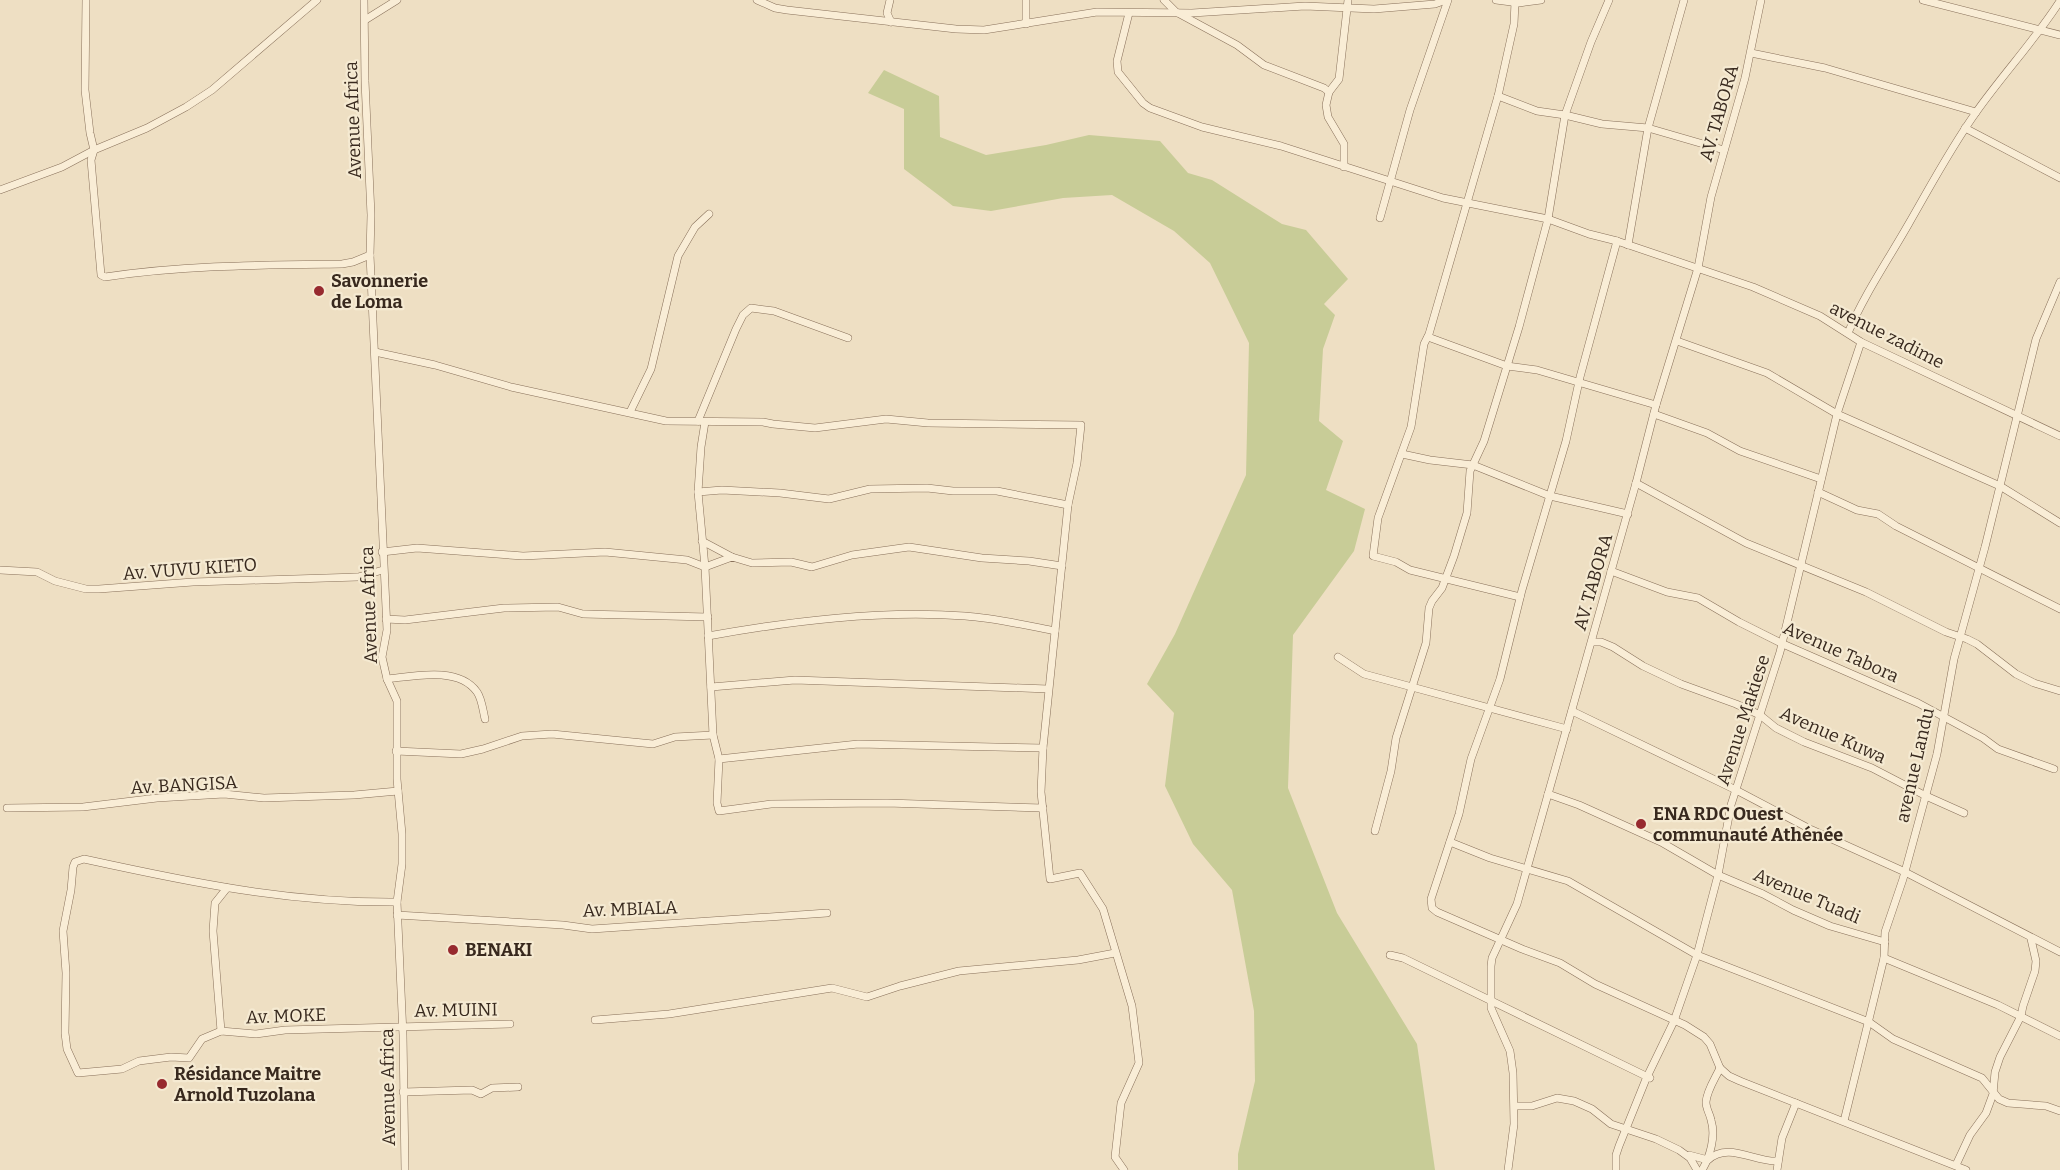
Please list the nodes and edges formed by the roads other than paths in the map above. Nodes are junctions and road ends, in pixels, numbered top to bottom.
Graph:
1 (86, 0) edge
2 (317, 0) edge
3 (364, 0) edge
4 (397, 0) edge
5 (757, 0) edge
6 (890, 0) edge
7 (1026, 0) edge
8 (1164, 0) edge
9 (1447, 0) edge
10 (1496, 0) edge
11 (1540, 0) edge
12 (1609, 0) edge
13 (1684, 0) edge
14 (1761, 0) edge
15 (1923, 0) edge
16 (2060, 1) edge
17 (1515, 2) junction
18 (1348, 4) edge
19 (1176, 12) junction
20 (1129, 13) junction
21 (365, 21) junction
22 (891, 22) junction
23 (1026, 24) junction
24 (2041, 30) junction
25 (2060, 35) edge
26 (1751, 53) junction
27 (1329, 92) junction
28 (1498, 96) junction
29 (1976, 112) junction
30 (1566, 115) junction
31 (1648, 128) junction
32 (1965, 128) junction
33 (94, 150) junction
34 (1724, 150) junction
35 (1344, 167) junction
36 (2060, 178) edge
37 (1390, 180) junction
38 (0, 190) edge
39 (1467, 203) junction
40 (709, 214) dead end
41 (1380, 218) dead end
42 (1548, 219) junction
43 (1617, 241) junction
44 (1628, 245) junction
45 (370, 255) junction
46 (1698, 268) junction
47 (2060, 282) edge
48 (1848, 333) junction
49 (1428, 337) junction
50 (848, 338) dead end
51 (1677, 341) junction
52 (1861, 342) junction
53 (375, 352) junction
54 (1507, 366) junction
55 (1579, 383) junction
56 (1656, 405) junction
57 (630, 412) junction
58 (1654, 414) junction
59 (1837, 414) junction
60 (2018, 416) junction
61 (701, 421) junction
62 (2060, 436) edge
63 (1402, 454) junction
64 (1473, 465) junction
65 (1821, 479) junction
66 (1636, 483) junction
67 (2000, 486) junction
68 (698, 492) junction
69 (1818, 492) junction
70 (1550, 496) junction
71 (1068, 505) junction
72 (1628, 514) junction
73 (2060, 523) edge
74 (702, 541) junction
75 (382, 552) junction
76 (732, 557) junction
77 (1801, 565) junction
78 (1062, 566) junction
79 (705, 567) junction
80 (1979, 568) junction
81 (0, 570) edge
82 (383, 570) junction
83 (1611, 571) junction
84 (1446, 579) junction
85 (1520, 597) junction
86 (2060, 609) edge
87 (708, 618) junction
88 (386, 619) junction
89 (1055, 631) junction
90 (708, 636) junction
91 (1960, 637) junction
92 (1592, 642) junction
93 (1782, 644) junction
94 (1338, 657) dead end
95 (387, 679) junction
96 (711, 687) junction
97 (1412, 688) junction
98 (1048, 689) junction
99 (2060, 691) edge
100 (1489, 709) junction
101 (1572, 711) junction
102 (1760, 715) junction
103 (1943, 717) junction
104 (485, 719) dead end
105 (1567, 729) junction
106 (713, 735) junction
107 (1042, 748) junction
108 (396, 751) junction
109 (719, 759) junction
110 (2054, 769) dead end
111 (1736, 790) junction
112 (398, 791) junction
113 (1548, 794) junction
114 (1926, 796) junction
115 (7, 808) dead end
116 (1042, 808) junction
117 (1964, 813) dead end
118 (1375, 831) dead end
119 (1450, 842) junction
120 (1527, 869) junction
121 (1905, 872) junction
122 (1718, 875) junction
123 (227, 888) junction
124 (397, 902) junction
125 (827, 913) dead end
126 (397, 915) junction
127 (2031, 939) junction
128 (1502, 940) junction
129 (1885, 942) junction
130 (2060, 952) edge
131 (1115, 953) junction
132 (1390, 955) dead end
133 (1696, 955) junction
134 (1884, 958) junction
135 (1491, 1000) junction
136 (2021, 1016) junction
137 (595, 1020) dead end
138 (1674, 1021) junction
139 (1869, 1022) junction
140 (510, 1024) dead end
141 (402, 1026) junction
142 (221, 1031) junction
143 (2060, 1035) edge
144 (1720, 1068) junction
145 (1649, 1078) junction
146 (518, 1088) dead end
147 (403, 1092) junction
148 (1993, 1094) junction
149 (1796, 1103) junction
150 (1515, 1106) junction
151 (2060, 1111) edge
152 (1844, 1121) junction
153 (1627, 1128) junction
154 (1686, 1154) junction
155 (1708, 1160) junction
156 (1778, 1161) junction
157 (1956, 1166) junction
158 (405, 1170) edge
159 (1124, 1170) edge
160 (1508, 1170) edge
161 (1616, 1170) edge
162 (1697, 1170) edge
163 (1702, 1170) edge
164 (1777, 1170) edge
165 (1966, 1170) edge

1 - 33 street
2 - 33 street
3 - 21 street, Avenue Africa
4 - 21 street
5 - 22 street
6 - 22 street
7 - 23 street
8 - 19 street
9 - 18 street
9 - 37 street
10 - 17 street
11 - 17 street
12 - 30 street
13 - 31 street
14 - 26 street, AV. TABORA
15 - 24 street
16 - 24 street
17 - 28 street
18 - 19 street
18 - 27 street
19 - 20 street
19 - 27 street
20 - 23 street
20 - 35 street, avenue zadime
21 - 45 street, Avenue Africa
22 - 23 street
24 - 25 street
24 - 29 street
26 - 29 street
26 - 34 street, AV. TABORA
27 - 35 street
28 - 30 street
28 - 39 street
29 - 32 street
30 - 31 street
30 - 42 street
31 - 34 street
31 - 44 street
32 - 36 street
32 - 48 street
33 - 38 street
33 - 45 street
34 - 46 street, AV. TABORA
35 - 37 street, avenue zadime
37 - 39 street, avenue zadime
37 - 41 street
39 - 42 street, avenue zadime
39 - 49 street
40 - 57 street
42 - 43 street, avenue zadime
42 - 54 street
43 - 44 street, avenue zadime
43 - 55 street
44 - 46 street, avenue zadime
45 - 53 street, Avenue Africa
46 - 48 street, avenue zadime
46 - 51 street, AV. TABORA
47 - 60 street, avenue Landu
48 - 52 street, avenue zadime
49 - 54 street
49 - 63 street
50 - 61 street
51 - 56 street, AV. TABORA
51 - 59 street
52 - 59 street, Avenue Makiese
52 - 60 street, avenue zadime
53 - 57 street
53 - 75 street, Avenue Africa
54 - 55 street
54 - 64 street
55 - 56 street
55 - 70 street
56 - 58 street, AV. TABORA
57 - 61 street
58 - 65 street
58 - 66 street, AV. TABORA
59 - 65 street, Avenue Makiese
59 - 67 street
60 - 62 street, avenue zadime
60 - 67 street, avenue Landu
61 - 68 street
61 - 71 street
63 - 64 street
63 - 84 street
64 - 70 street
64 - 84 street
65 - 69 street, Avenue Makiese
66 - 72 street, AV. TABORA
66 - 77 street
67 - 73 street
67 - 80 street, avenue Landu
68 - 71 street
68 - 74 street
69 - 77 street, Avenue Makiese
69 - 80 street
70 - 72 street
70 - 85 street
71 - 78 street
72 - 83 street, AV. TABORA
74 - 76 street
74 - 79 street
75 - 79 street
75 - 82 street, Avenue Africa
76 - 78 street
76 - 79 street
77 - 91 street
77 - 93 street, Avenue Makiese
78 - 89 street
79 - 87 street
80 - 86 street
80 - 91 street, avenue Landu
81 - 82 street, Av. VUVU KIETO
82 - 88 street, Avenue Africa
83 - 92 street, AV. TABORA
83 - 93 street, Avenue Tabora
84 - 85 street
84 - 97 street
85 - 100 street
87 - 88 street
87 - 90 street
88 - 95 street, Avenue Africa
89 - 90 street
89 - 98 street
90 - 96 street
91 - 99 street
91 - 103 street, avenue Landu
92 - 101 street, AV. TABORA
92 - 102 street, Avenue Kuwa
93 - 102 street, Avenue Makiese
93 - 103 street, Avenue Tabora
94 - 97 street
95 - 104 street
95 - 108 street, Avenue Africa
96 - 98 street
96 - 106 street
97 - 100 street
97 - 118 street
98 - 107 street
100 - 105 street
100 - 119 street
101 - 105 street, AV. TABORA
101 - 111 street
102 - 111 street, Avenue Makiese
102 - 114 street, Avenue Kuwa
103 - 110 street, Avenue Tabora
103 - 114 street, avenue Landu
105 - 113 street, AV. TABORA
106 - 108 street
106 - 109 street
107 - 109 street
107 - 116 street
108 - 112 street, Avenue Africa
109 - 116 street
111 - 121 street
111 - 122 street, Avenue Makiese
112 - 115 street, Av. BANGISA
112 - 124 street, Avenue Africa
113 - 120 street, AV. TABORA
113 - 122 street, Avenue Tuadi
114 - 117 street, Avenue Kuwa
114 - 121 street, avenue Landu
116 - 131 street
119 - 120 street
119 - 128 street
120 - 128 street, AV. TABORA
120 - 133 street
121 - 127 street
121 - 129 street, avenue Landu
122 - 129 street, Avenue Tuadi
122 - 133 street, Avenue Makiese
123 - 124 street
123 - 142 street
123 - 142 street, Av. MOKE
124 - 126 street, Avenue Africa
125 - 126 street, Av. MBIALA
126 - 141 street, Avenue Africa
127 - 130 street
127 - 136 street
128 - 135 street, AV. TABORA
128 - 138 street
129 - 134 street, avenue Landu
131 - 137 street
131 - 159 street
132 - 135 street
133 - 138 street, Avenue Makiese
133 - 139 street
134 - 136 street
134 - 139 street, avenue Landu
135 - 145 street
135 - 150 street, AV. TABORA
136 - 143 street
136 - 148 street
138 - 144 street
138 - 145 street, Avenue Makiese
139 - 148 street
139 - 152 street, avenue Landu
140 - 141 street, Av. MUINI
141 - 142 street, Av. MOKE
141 - 147 street, Avenue Africa
144 - 149 street
144 - 155 street
145 - 153 street, Avenue Makiese
146 - 147 street
147 - 158 street, Avenue Africa
148 - 151 street
148 - 157 street
149 - 152 street
149 - 156 street
150 - 153 street
150 - 160 street, AV. TABORA
152 - 157 street
153 - 154 street
153 - 161 street, Avenue Makiese
154 - 155 street
154 - 162 street
155 - 156 street
155 - 163 street
156 - 164 street
157 - 165 street

